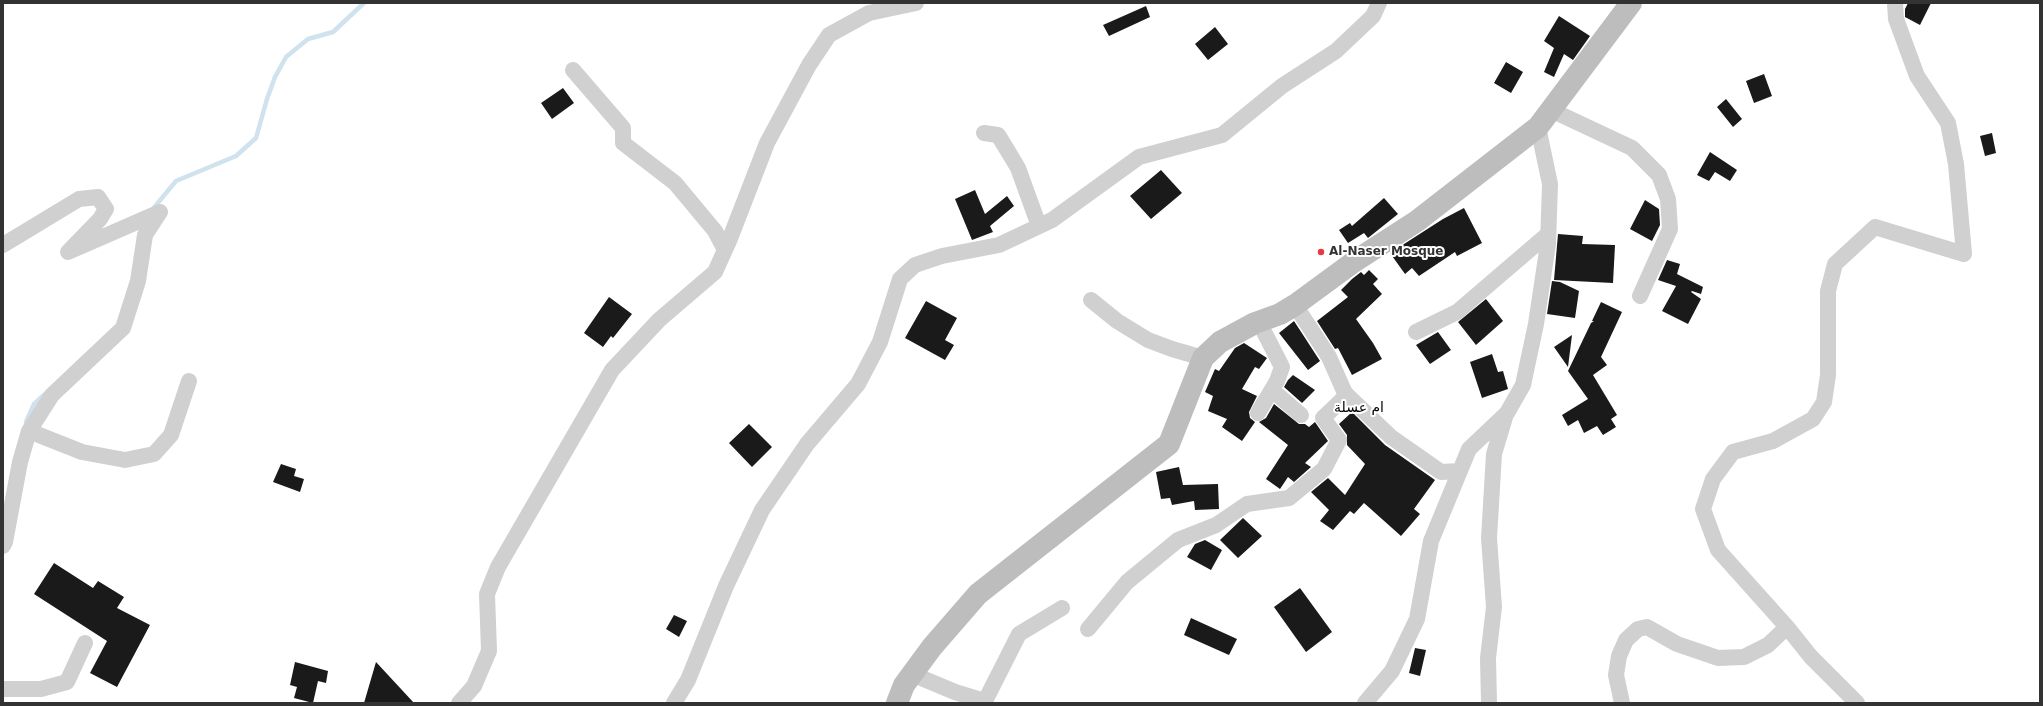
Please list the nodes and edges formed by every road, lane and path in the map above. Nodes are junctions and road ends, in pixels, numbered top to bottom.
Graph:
1 (916, 3) edge
2 (1379, 3) edge
3 (1631, 3) edge
4 (1895, 3) edge
5 (573, 70) dead end
6 (1551, 110) junction
7 (1538, 127) junction
8 (984, 133) dead end
9 (1040, 226) junction
10 (1548, 234) junction
11 (3, 245) edge
12 (725, 250) junction
13 (1640, 296) dead end
14 (1091, 300) dead end
15 (1294, 305) junction
16 (1258, 322) junction
17 (1416, 332) dead end
18 (1203, 358) junction
19 (189, 381) dead end
20 (1272, 390) junction
21 (1347, 394) junction
22 (1258, 413) dead end
23 (1506, 413) junction
24 (1301, 415) dead end
25 (29, 431) junction
26 (1460, 471) junction
27 (3, 546) edge
28 (1062, 608) dead end
29 (1787, 627) junction
30 (1088, 629) dead end
31 (85, 644) dead end
32 (912, 674) junction
33 (3, 689) edge
34 (984, 702) edge
35 (459, 703) edge
36 (674, 703) edge
37 (897, 703) edge
38 (1366, 703) edge
39 (1489, 703) edge
40 (1622, 703) edge
41 (1857, 703) edge

1 - 12 street
2 - 9 street
3 - 6 street
4 - 29 street
5 - 12 street
6 - 7 street
6 - 13 street
7 - 10 street
7 - 15 street
8 - 9 street
9 - 36 street
10 - 17 street
10 - 23 street
11 - 25 street
12 - 35 street
14 - 18 street
15 - 16 street
15 - 21 street
16 - 18 street
16 - 20 street
18 - 32 street
19 - 25 street
20 - 22 street
20 - 24 street
21 - 26 street
21 - 30 street
23 - 26 street
23 - 39 street
25 - 27 street
26 - 38 street
28 - 34 street
29 - 40 street
29 - 41 street
31 - 33 street
32 - 34 street
32 - 37 street

